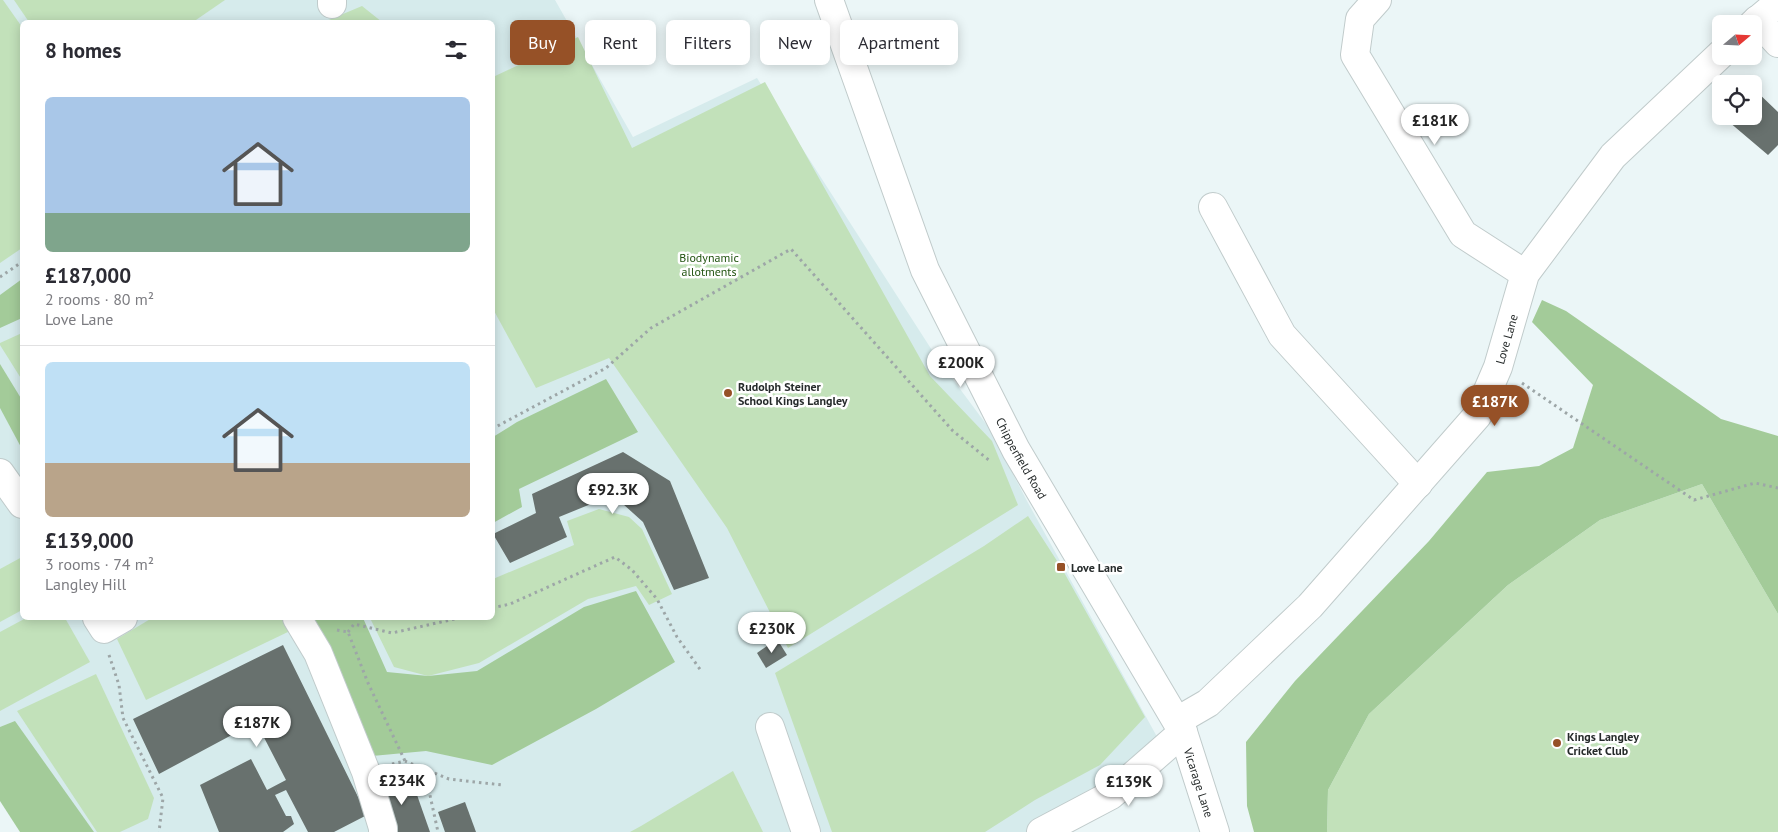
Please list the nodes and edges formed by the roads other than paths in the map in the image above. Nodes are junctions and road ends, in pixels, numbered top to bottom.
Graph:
1 (829, 0) edge
2 (1377, 0) edge
3 (1778, 3) edge
4 (1762, 16) edge
5 (1762, 28) edge
6 (1778, 43) edge
7 (1712, 62) edge
8 (1213, 207) dead end
9 (1525, 274) junction
10 (0, 473) edge
11 (1418, 484) junction
12 (20, 501) edge
13 (298, 620) edge
14 (1180, 726) junction
15 (770, 727) dead end
16 (383, 832) edge
17 (806, 832) edge
18 (1041, 832) edge
19 (1215, 832) edge

1 - 14 street, Chipperfield Road
2 - 9 street
3 - 4 street
5 - 6 street
7 - 9 street, Love Lane
8 - 11 street
9 - 11 street, Love Lane
10 - 12 street
11 - 14 street, Love Lane
13 - 16 street
14 - 18 street, Love Lane
14 - 19 street, Vicarage Lane
15 - 17 street

